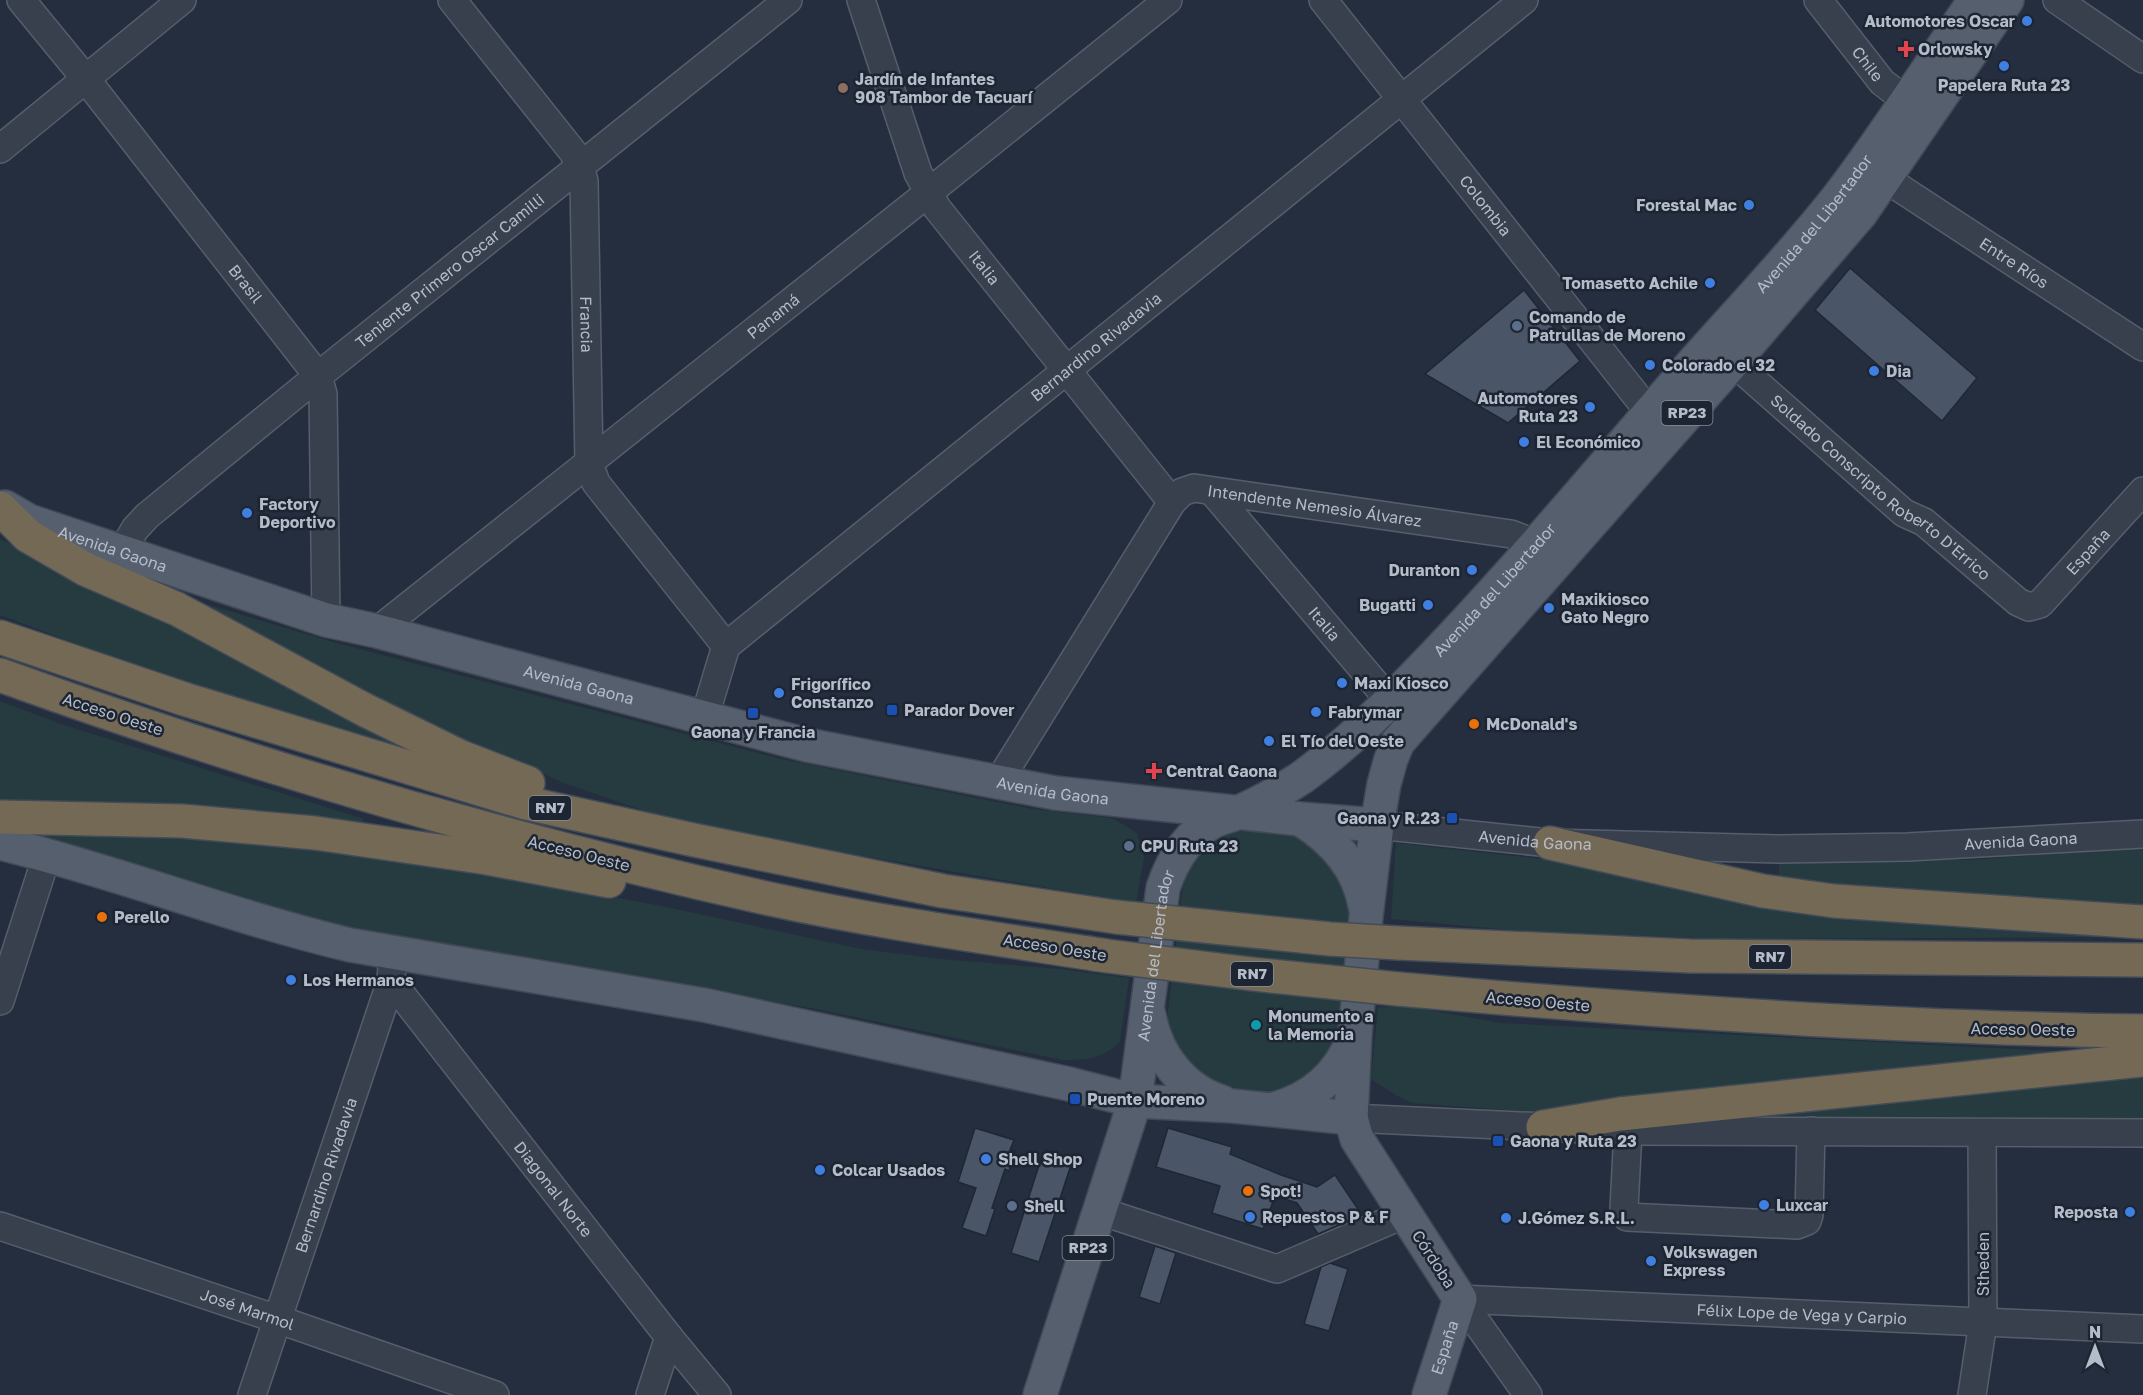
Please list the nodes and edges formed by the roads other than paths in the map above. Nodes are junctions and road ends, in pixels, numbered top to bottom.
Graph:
1 (21, 0) edge
2 (182, 0) edge
3 (452, 0) edge
4 (788, 0) edge
5 (861, 0) edge
6 (1168, 0) edge
7 (1323, 0) edge
8 (1524, 0) edge
9 (1818, 0) edge
10 (1975, 0) edge
11 (2007, 0) edge
12 (2057, 0) edge
13 (2143, 59) edge
14 (85, 78) junction
15 (1401, 98) junction
16 (1917, 109) junction
17 (0, 149) edge
18 (580, 166) junction
19 (1886, 179) junction
20 (928, 193) junction
21 (2143, 347) edge
22 (1733, 362) junction
23 (1066, 371) junction
24 (318, 376) junction
25 (1650, 413) junction
26 (589, 463) junction
27 (1212, 491) junction
28 (2143, 491) edge
29 (1172, 502) junction
30 (0, 506) edge
31 (1537, 544) junction
32 (121, 553) junction
33 (2029, 608) joint
34 (326, 620) junction
35 (377, 631) junction
36 (0, 637) edge
37 (726, 646) junction
38 (0, 675) edge
39 (1390, 701) junction
40 (704, 719) junction
41 (999, 781) junction
42 (1238, 812) junction
43 (0, 817) edge
44 (1300, 819) junction
45 (1377, 825) junction
46 (2143, 834) edge
47 (694, 840) junction
48 (0, 843) edge
49 (1550, 843) junction
50 (47, 855) junction
51 (762, 897) junction
52 (1366, 917) junction
53 (2143, 922) edge
54 (2143, 960) edge
55 (392, 967) junction
56 (0, 1001) edge
57 (1148, 1008) junction
58 (2143, 1031) edge
59 (1354, 1034) junction
60 (2143, 1060) edge
61 (1135, 1101) junction
62 (1233, 1106) junction
63 (1269, 1110) junction
64 (1351, 1118) junction
65 (1542, 1127) junction
66 (1628, 1131) junction
67 (1811, 1131) junction
68 (1982, 1133) junction
69 (2143, 1133) edge
70 (1100, 1211) junction
71 (1405, 1214) junction
72 (0, 1226) edge
73 (1460, 1299) junction
74 (277, 1319) junction
75 (1983, 1322) junction
76 (2143, 1329) edge
77 (669, 1337) junction
78 (252, 1395) edge
79 (495, 1395) edge
80 (650, 1395) edge
81 (717, 1395) edge
82 (1040, 1395) edge
83 (1429, 1395) edge
84 (1528, 1395) edge
85 (1972, 1395) edge

1 - 14 street, Brasil
2 - 14 street
3 - 18 street, Francia
4 - 18 street, Teniente Primero Oscar Camilli
5 - 20 street, Italia
6 - 20 street, Panamá
7 - 15 street, Colombia
8 - 15 street, Bernardino Rivadavia
9 - 16 street, Chile
10 - 16 main road, Avenida del Libertador / RP23
11 - 16 main road, Avenida del Libertador / RP23
12 - 13 street
14 - 17 street
14 - 24 street, Brasil
15 - 23 street, Bernardino Rivadavia
15 - 25 street, Colombia
16 - 19 main road, Avenida del Libertador / RP23
16 - 25 main road, Avenida del Libertador / RP23
18 - 24 street, Teniente Primero Oscar Camilli
18 - 26 street, Francia
19 - 21 street, Entre Ríos
19 - 22 main road, Avenida del Libertador / RP23
20 - 23 street, Italia
20 - 26 street, Panamá
22 - 33 street, Soldado Conscripto Roberto D'Errico
22 - 45 main road, Avenida del Libertador / RP23
23 - 29 street, Italia
23 - 37 street, Bernardino Rivadavia
24 - 32 street, Teniente Primero Oscar Camilli
24 - 34 street, Brasil
25 - 31 main road, Avenida del Libertador / RP23
26 - 35 street, Panamá
26 - 37 street, Francia
27 - 29 street, Intendente Nemesio Álvarez
27 - 31 street, Intendente Nemesio Álvarez
27 - 39 street, Italia
28 - 33 street, España
29 - 41 street
30 - 32 main road, Avenida Gaona
30 - 47 highway
31 - 39 main road, Avenida del Libertador / RP23
32 - 34 main road, Avenida Gaona
34 - 35 main road, Avenida Gaona
35 - 40 main road, Avenida Gaona
36 - 47 highway, RN7
37 - 40 street
38 - 51 highway, Acceso Oeste / RN7
39 - 42 main road, Avenida del Libertador / RP23
40 - 41 main road, Avenida Gaona
41 - 42 main road, Avenida Gaona
42 - 44 main road, Avenida Gaona
42 - 57 main road, Avenida del Libertador / RP23
43 - 51 highway
44 - 45 main road, Avenida Gaona
44 - 52 main road
45 - 49 street, Avenida Gaona
45 - 52 main road, Avenida del Libertador / RP23
46 - 49 street, Avenida Gaona
47 - 54 highway, RN7, bridge
48 - 50 main road
49 - 53 highway
50 - 55 main road
50 - 56 street
51 - 58 highway, Acceso Oeste / RN7, bridge
52 - 59 main road, Avenida del Libertador / RP23
55 - 61 main road
55 - 74 street, Bernardino Rivadavia
55 - 77 street, Diagonal Norte
57 - 61 main road, Avenida del Libertador / RP23
57 - 62 main road
59 - 63 main road
59 - 64 main road, Avenida del Libertador / RP23
60 - 65 highway
61 - 62 main road
61 - 70 main road, Avenida del Libertador / RP23
62 - 63 main road
63 - 64 main road
64 - 65 street
64 - 71 main road, Córdoba / RP23
65 - 66 street
66 - 67 street
66 - 67 street
67 - 68 street
68 - 69 street
68 - 75 street, Stheden
70 - 71 street
70 - 82 main road, Avenida del Libertador / RP23
71 - 73 main road, Córdoba / RP23
72 - 74 street, José Marmol
73 - 75 street, Félix Lope de Vega y Carpio
73 - 83 main road, España
73 - 84 street, Córdoba
74 - 78 street, Bernardino Rivadavia
74 - 79 street, José Marmol
75 - 76 street, Félix Lope de Vega y Carpio
75 - 85 street, Stheden
77 - 80 street
77 - 81 street, Diagonal Norte

